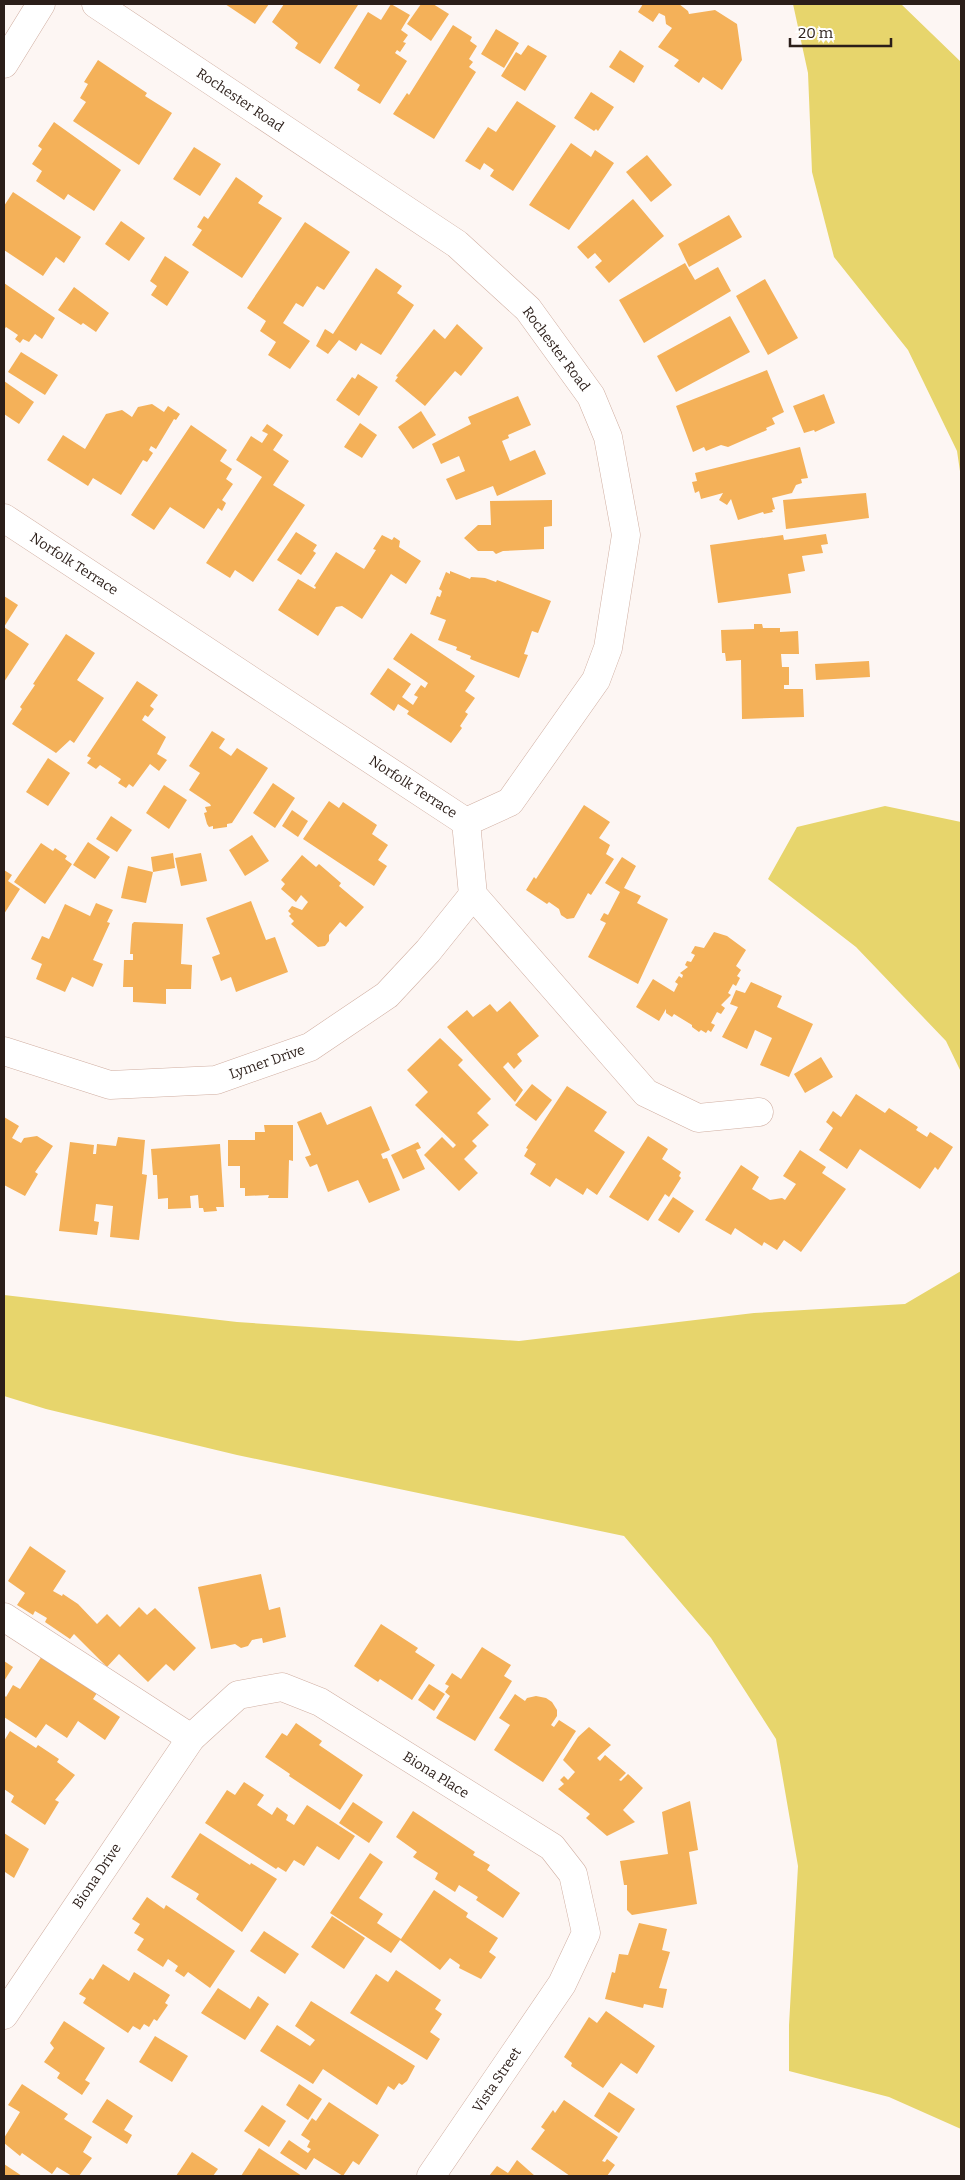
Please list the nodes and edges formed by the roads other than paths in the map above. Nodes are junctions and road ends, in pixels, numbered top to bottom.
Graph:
1 (41, 4) edge
2 (96, 4) edge
3 (4, 64) edge
4 (4, 518) edge
5 (466, 822) junction
6 (473, 895) junction
7 (4, 1051) edge
8 (759, 1112) dead end
9 (4, 1617) edge
10 (191, 1738) junction
11 (562, 1984) joint
12 (4, 2015) edge
13 (432, 2176) edge

1 - 3 street
2 - 5 street, Rochester Road
4 - 5 street, Norfolk Terrace
5 - 6 street, Norfolk Terrace
6 - 7 street, Lymer Drive
6 - 8 street
9 - 10 street
10 - 11 street, Biona Place
10 - 12 street, Biona Drive
11 - 13 street, Vista Street

